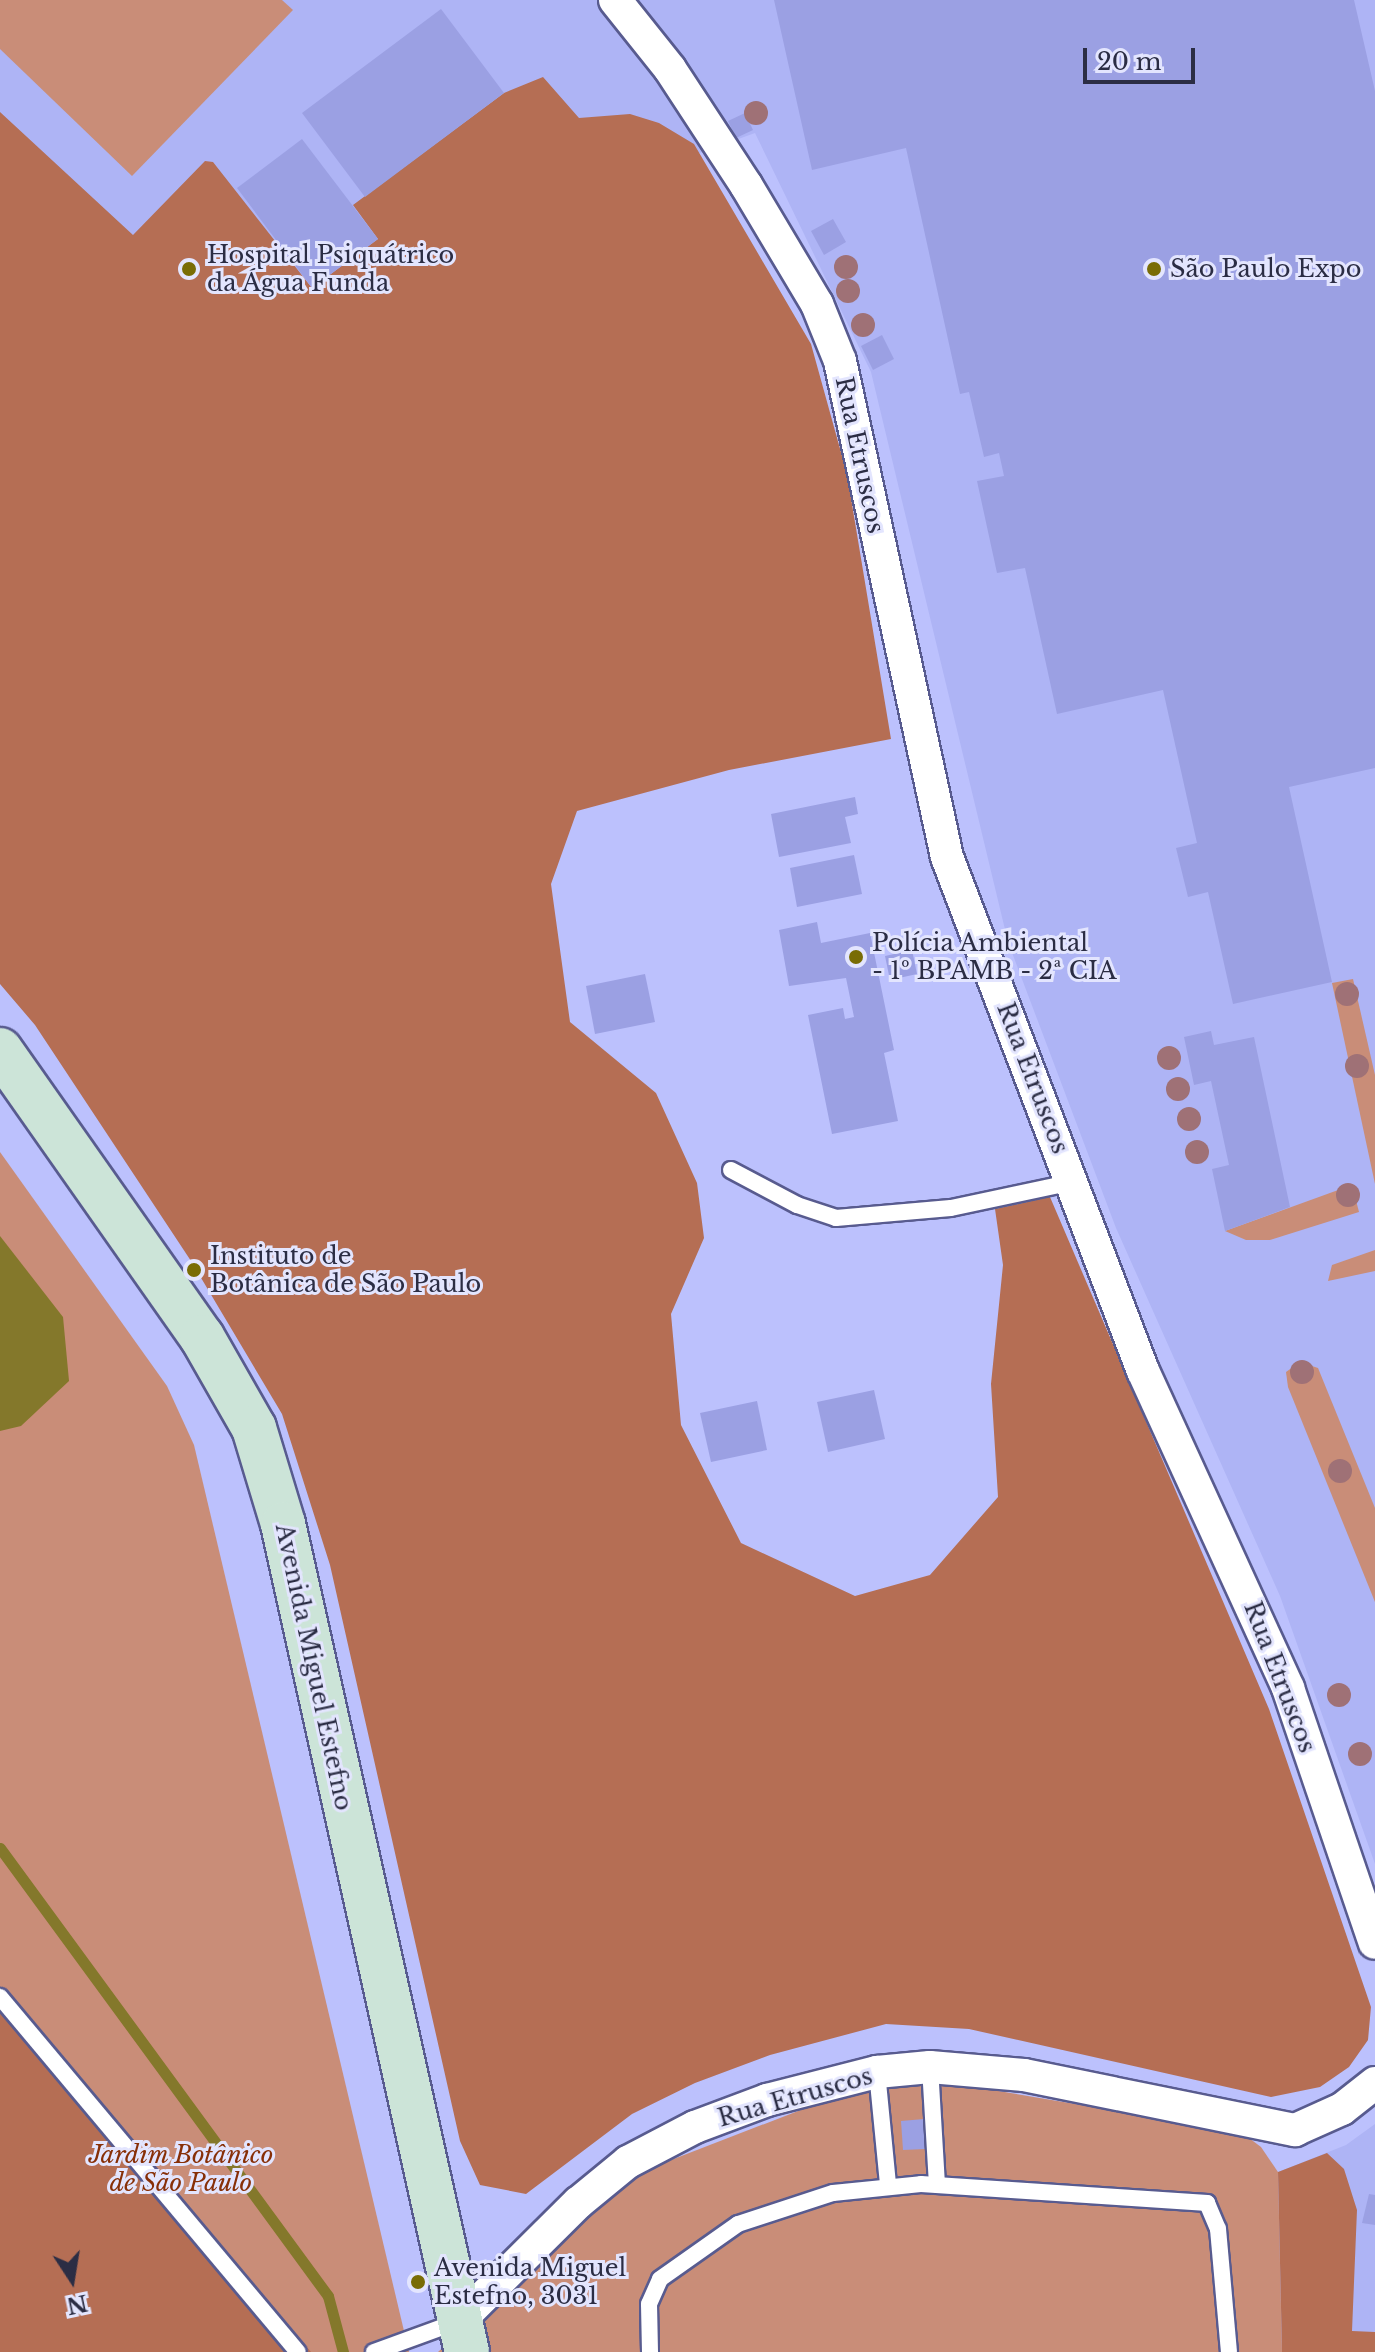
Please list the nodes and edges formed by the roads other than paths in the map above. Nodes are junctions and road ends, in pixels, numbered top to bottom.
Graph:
1 (615, 0) edge
2 (0, 1050) edge
3 (731, 1170) dead end
4 (1073, 1182) junction
5 (1375, 1943) edge
6 (0, 1997) edge
7 (930, 2067) junction
8 (877, 2072) junction
9 (1375, 2083) edge
10 (888, 2185) junction
11 (937, 2185) junction
12 (463, 2336) edge
13 (298, 2352) edge
14 (374, 2352) edge
15 (650, 2352) edge
16 (1229, 2352) edge

1 - 4 street, Rua Etruscos
2 - 12 main road, Avenida Miguel Estefno
3 - 4 lane
4 - 5 street, Rua Etruscos
6 - 13 lane
7 - 8 street, Rua Etruscos
7 - 9 street, Rua Etruscos
7 - 11 lane
8 - 10 lane
8 - 12 street, Rua Etruscos
10 - 11 lane
10 - 15 lane
11 - 16 lane
12 - 14 lane, Rua Etruscos

